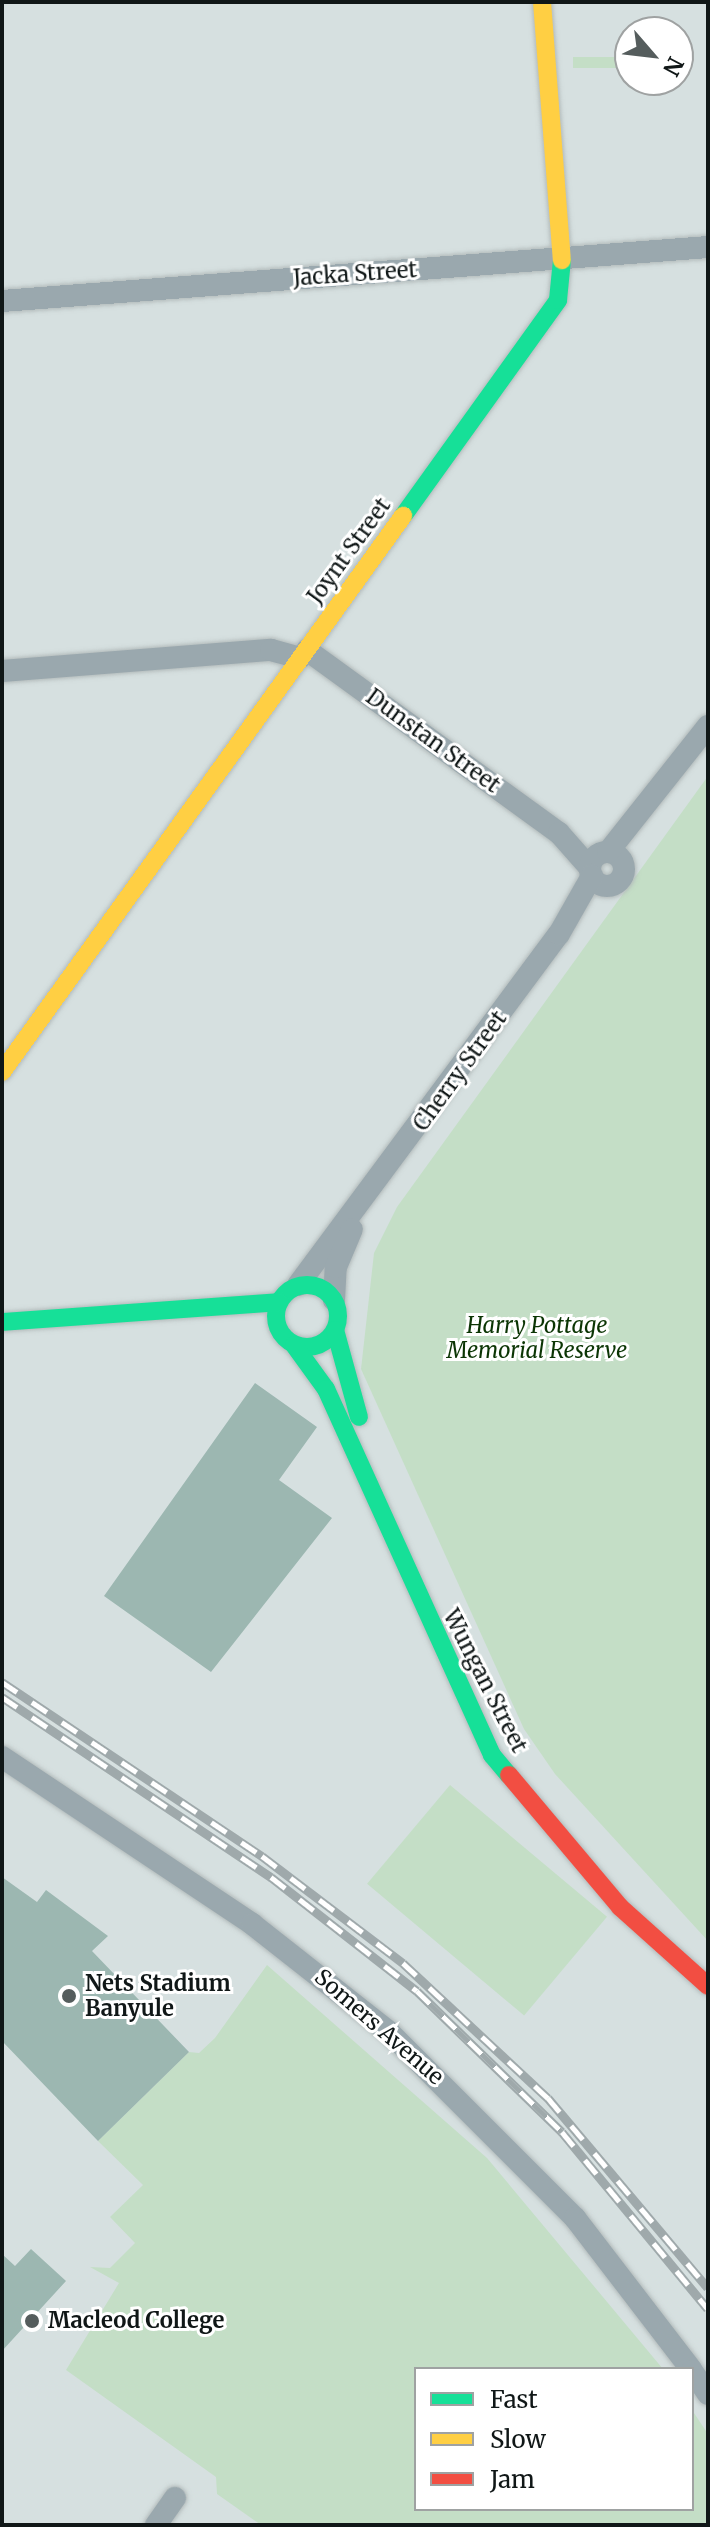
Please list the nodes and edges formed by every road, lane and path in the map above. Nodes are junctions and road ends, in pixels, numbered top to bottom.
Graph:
1 (542, 2) edge
2 (708, 247) edge
3 (562, 258) junction
4 (2, 301) edge
5 (304, 654) junction
6 (2, 671) edge
7 (708, 726) edge
8 (604, 867) junction
9 (2, 1072) edge
10 (360, 1209) junction
11 (298, 1285) junction
12 (334, 1300) junction
13 (279, 1302) junction
14 (154, 1311) junction
15 (2, 1322) edge
16 (335, 1330) junction
17 (288, 1339) junction
18 (2, 1757) edge
19 (708, 1986) edge
20 (689, 2367) edge
21 (694, 2374) edge
22 (708, 2394) edge
23 (175, 2498) dead end
24 (156, 2525) edge

1 - 3 street, Joynt Street
2 - 3 street, Jacka Street
3 - 4 street, Jacka Street
3 - 5 street, Joynt Street
5 - 6 street, Dunstan Street
5 - 8 street, Dunstan Street
5 - 9 street, Joynt Street
7 - 8 street, Cherry Street
8 - 10 street, Cherry Street
10 - 11 street, Cherry Street
10 - 12 street, Cherry Street
11 - 12 street
11 - 13 street
12 - 16 street
13 - 14 street
13 - 17 street
14 - 15 street
14 - 17 street
16 - 17 street
16 - 19 street, Wungan Street
17 - 19 street, Wungan Street
18 - 20 street, Somers Avenue
21 - 22 street, Somers Avenue
23 - 24 street

